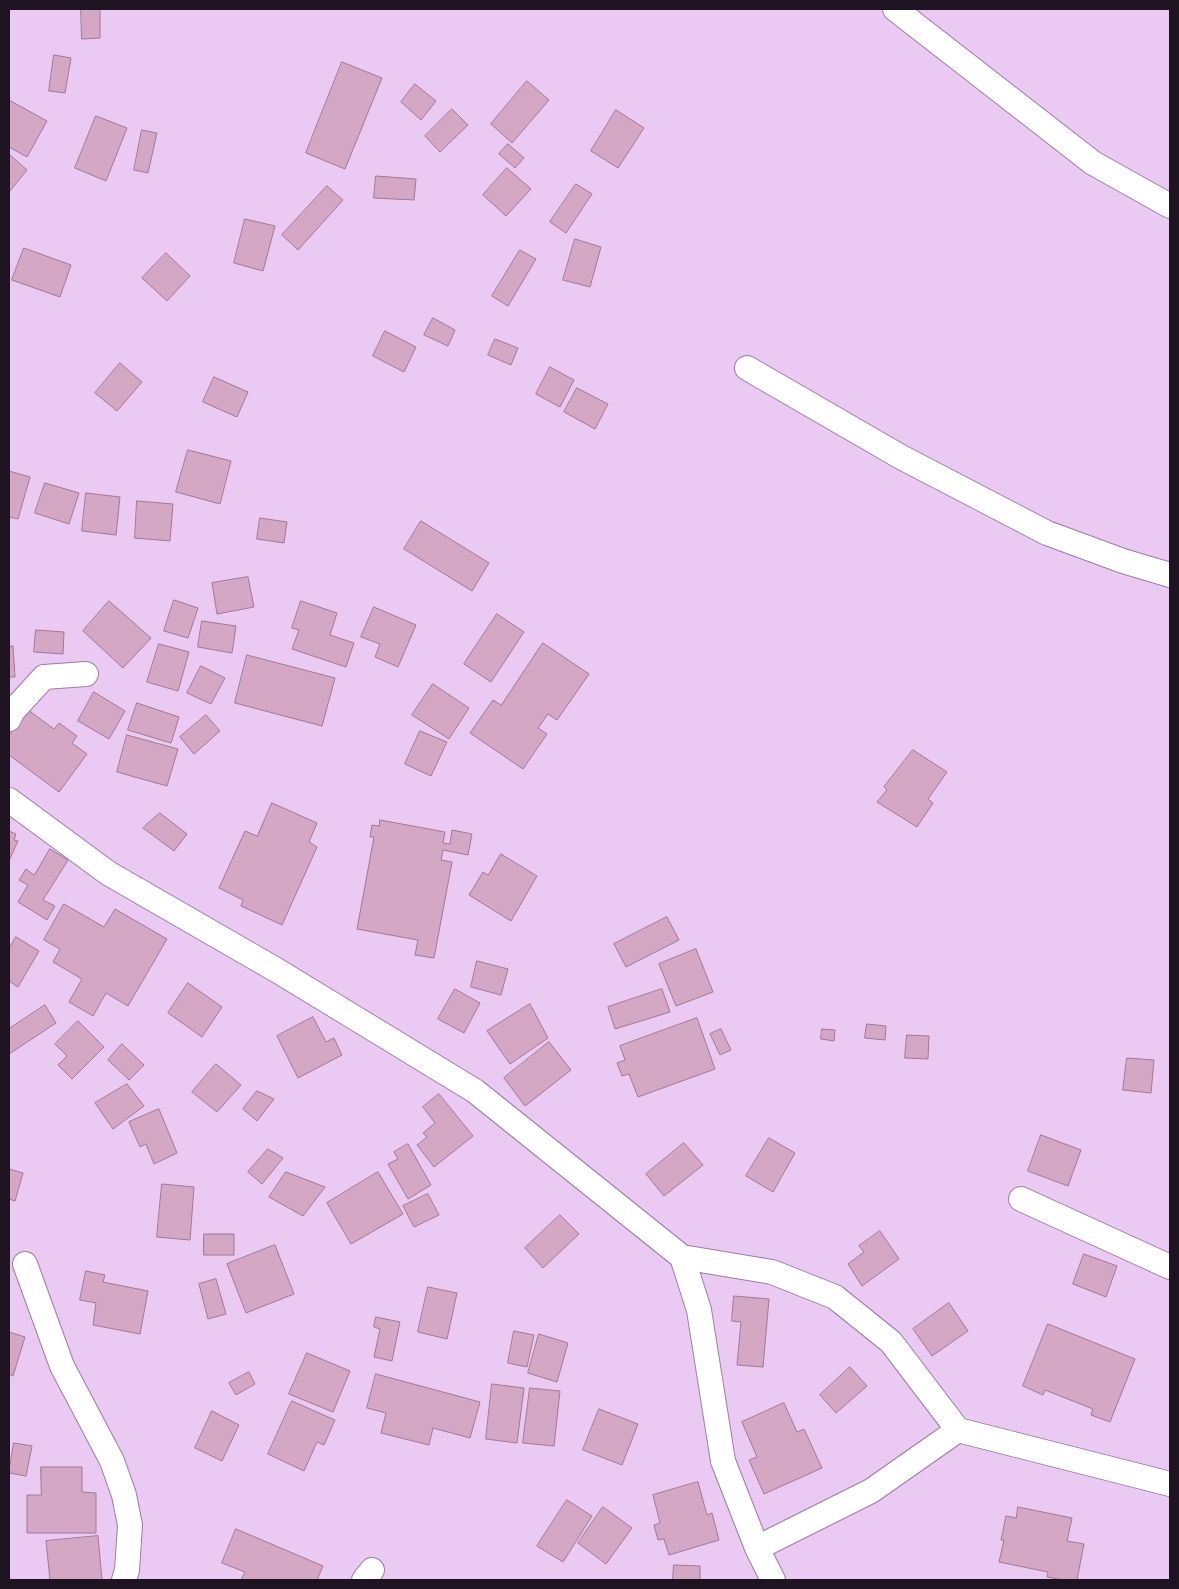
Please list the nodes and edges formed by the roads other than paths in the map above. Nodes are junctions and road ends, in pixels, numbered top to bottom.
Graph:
1 (894, 9) edge
2 (1170, 206) edge
3 (747, 368) dead end
4 (1170, 575) edge
5 (86, 674) dead end
6 (9, 719) edge
7 (9, 800) edge
8 (1020, 1199) dead end
9 (682, 1257) junction
10 (25, 1264) dead end
11 (1170, 1267) edge
12 (958, 1430) junction
13 (1169, 1478) edge
14 (757, 1548) junction
15 (124, 1580) edge
16 (772, 1580) edge

1 - 2 street
3 - 4 street
5 - 6 street
7 - 9 street
8 - 11 street
9 - 12 street
9 - 14 street
10 - 15 street
12 - 13 street
12 - 14 street
14 - 16 street

